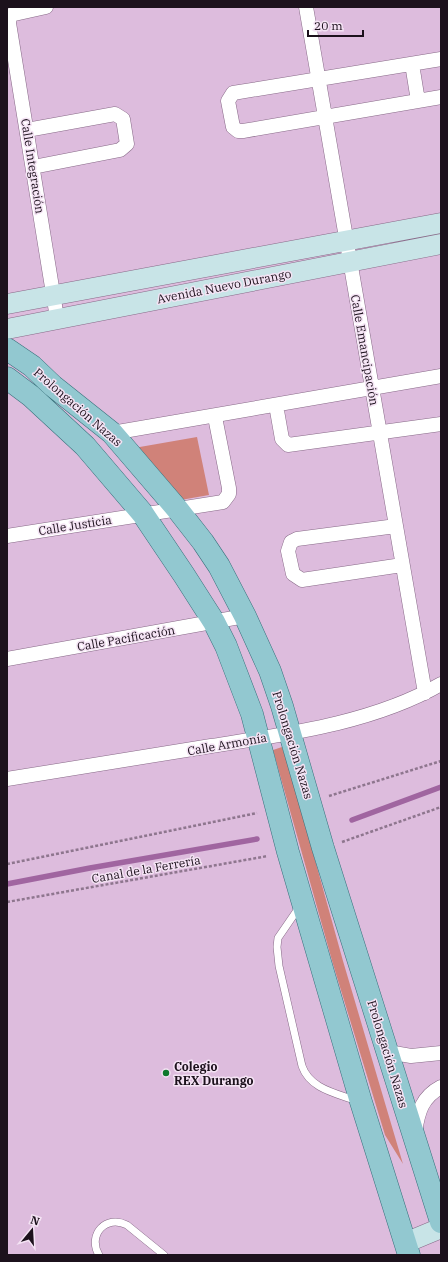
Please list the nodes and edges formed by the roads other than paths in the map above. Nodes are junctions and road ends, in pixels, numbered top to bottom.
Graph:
1 (46, 7) edge
2 (306, 7) edge
3 (441, 59) edge
4 (412, 64) junction
5 (318, 80) junction
6 (441, 97) edge
7 (418, 101) junction
8 (325, 117) junction
9 (26, 130) junction
10 (33, 167) junction
11 (441, 223) edge
12 (346, 241) junction
13 (441, 244) edge
14 (350, 262) junction
15 (54, 296) junction
16 (7, 304) edge
17 (58, 318) junction
18 (7, 329) edge
19 (7, 349) edge
20 (441, 376) edge
21 (7, 378) edge
22 (372, 388) junction
23 (276, 405) junction
24 (215, 417) junction
25 (441, 424) edge
26 (112, 433) junction
27 (380, 433) junction
28 (178, 510) junction
29 (143, 514) junction
30 (396, 526) junction
31 (7, 536) edge
32 (402, 565) junction
33 (245, 616) junction
34 (214, 622) junction
35 (7, 659) edge
36 (441, 684) edge
37 (425, 693) junction
38 (290, 732) junction
39 (258, 739) junction
40 (7, 779) edge
41 (303, 901) junction
42 (388, 1052) junction
43 (441, 1053) edge
44 (441, 1087) edge
45 (361, 1102) junction
46 (415, 1138) junction
47 (441, 1222) edge
48 (441, 1228) edge
49 (407, 1249) edge
50 (100, 1255) edge
51 (164, 1255) edge

1 - 9 street, Calle Integración
2 - 5 street, Calle Emancipación
3 - 4 street
4 - 5 street
4 - 7 street
5 - 8 street, Calle Emancipación
5 - 8 street
6 - 7 street
7 - 8 street
8 - 12 street, Calle Emancipación
9 - 10 street, Calle Integración
9 - 10 street
10 - 15 street, Calle Integración
11 - 12 street, Avenida Nuevo Durango
12 - 14 street, Calle Emancipación
12 - 15 street, Avenida Nuevo Durango
13 - 14 street, Avenida Nuevo Durango
14 - 17 street, Avenida Nuevo Durango
14 - 22 street, Calle Emancipación
15 - 16 street, Avenida Nuevo Durango
15 - 17 street, Calle Integración
17 - 18 street, Avenida Nuevo Durango
19 - 26 main road, Prolongación Nazas
20 - 22 street
21 - 29 main road, Prolongación Nazas
22 - 23 street
22 - 27 street, Calle Emancipación
23 - 24 street
23 - 27 street
24 - 26 street
24 - 28 street, Calle Justicia
25 - 27 street
26 - 28 main road, Prolongación Nazas
27 - 30 street, Calle Emancipación
28 - 29 street, Calle Justicia
28 - 33 main road, Prolongación Nazas
29 - 31 street, Calle Justicia
29 - 34 main road, Prolongación Nazas
30 - 32 street, Calle Emancipación
30 - 32 street
32 - 37 street, Calle Emancipación
33 - 34 street, Calle Pacificación
33 - 38 main road, Prolongación Nazas
34 - 35 street, Calle Pacificación
34 - 39 main road, Prolongación Nazas
36 - 37 street, Calle Armonía
37 - 38 street, Calle Armonía
38 - 39 street, Calle Armonía
38 - 42 main road, Prolongación Nazas
39 - 40 street, Calle Armonía
39 - 41 main road, Prolongación Nazas
41 - 45 main road, Prolongación Nazas
41 - 45 lane
42 - 43 street
42 - 46 main road, Prolongación Nazas
44 - 46 street
45 - 49 main road, Prolongación Nazas
46 - 47 main road, Prolongación Nazas
48 - 49 street
50 - 51 lane

